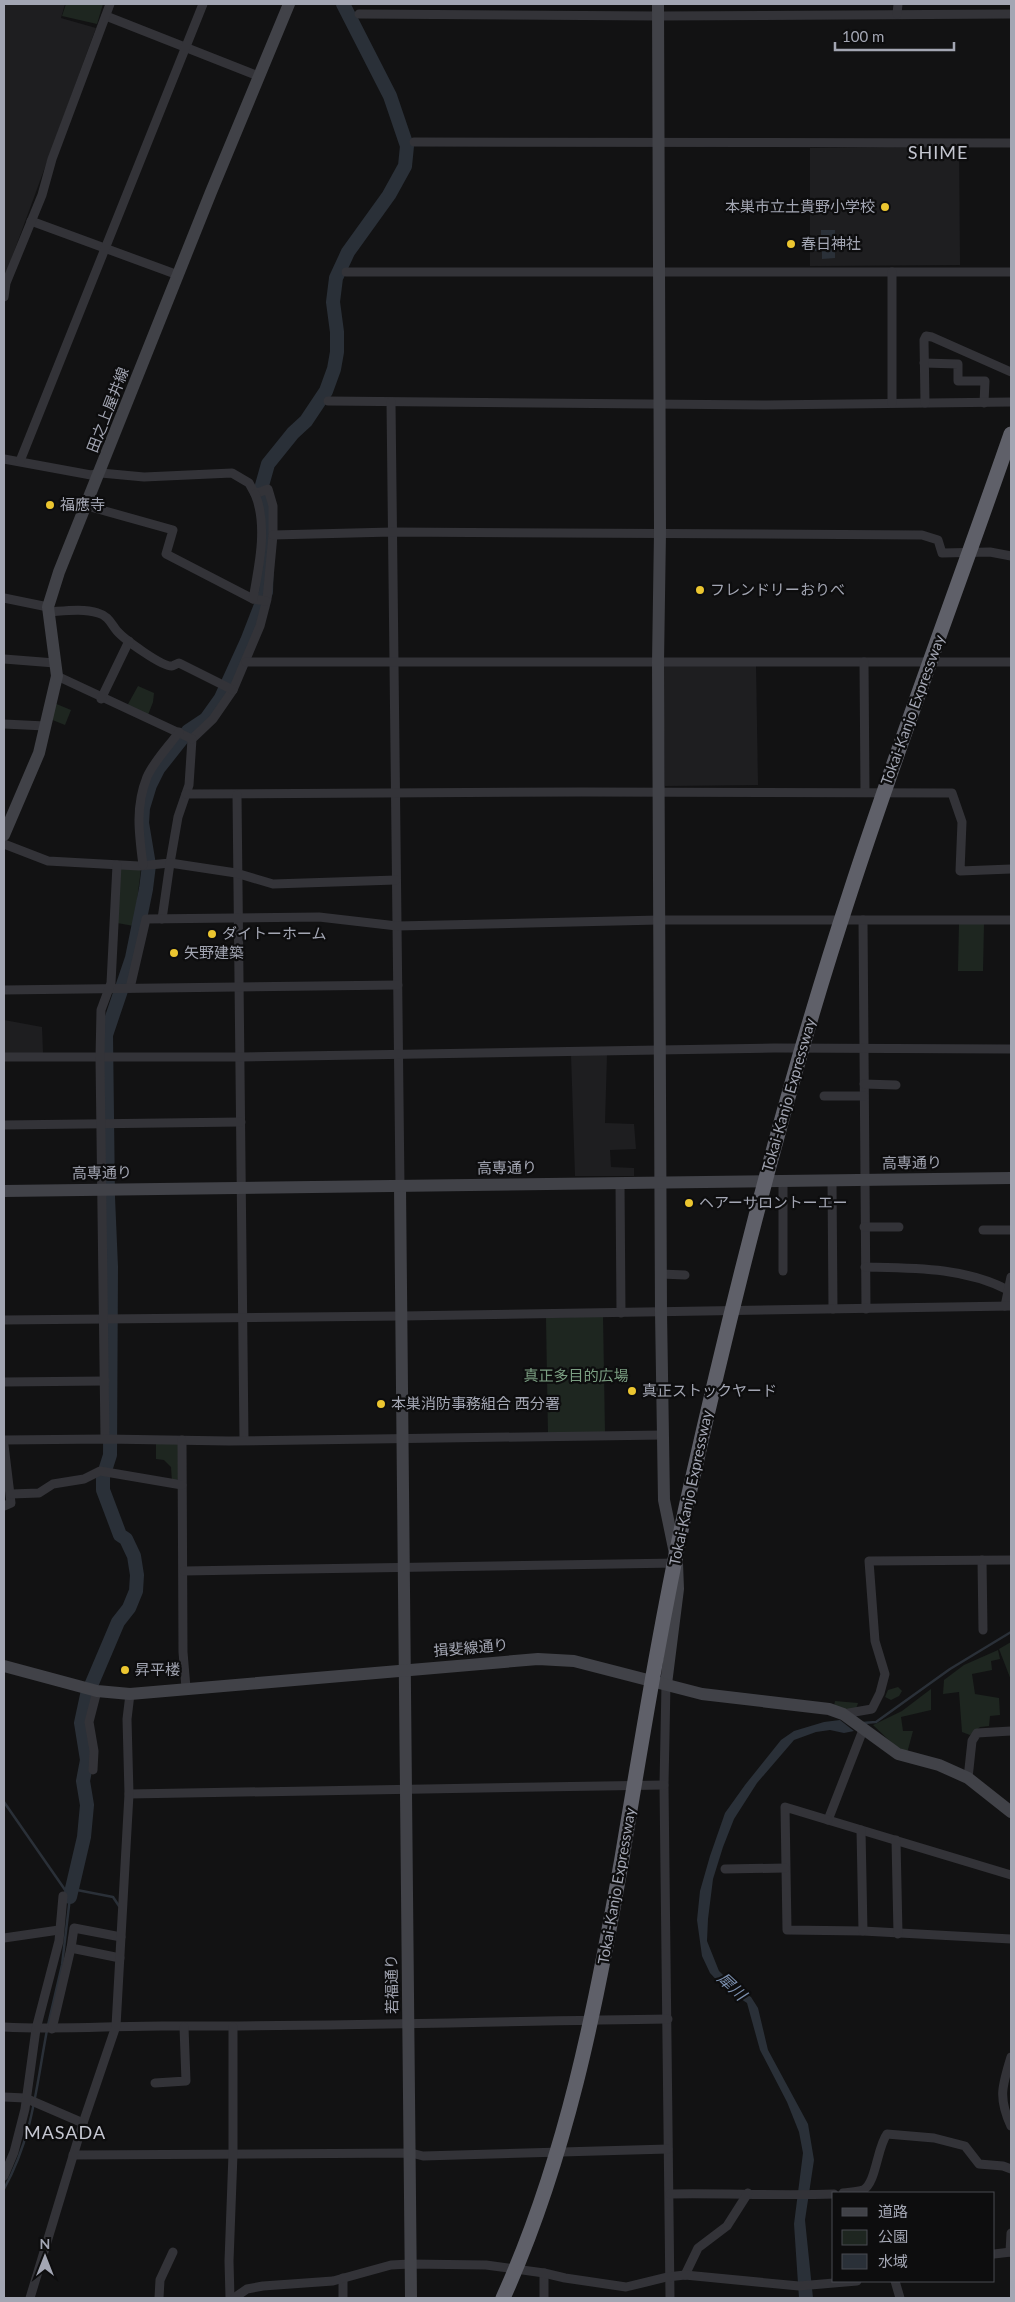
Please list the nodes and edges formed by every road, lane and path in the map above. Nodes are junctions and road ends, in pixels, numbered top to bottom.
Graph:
1 (110, 4) edge
2 (203, 4) edge
3 (289, 4) edge
4 (898, 4) edge
5 (658, 10) edge
6 (359, 14) dead end
7 (897, 14) junction
8 (1011, 14) edge
9 (106, 16) junction
10 (186, 46) junction
11 (258, 76) junction
12 (414, 142) dead end
13 (659, 143) junction
14 (1011, 143) edge
15 (31, 221) junction
16 (105, 248) junction
17 (346, 272) dead end
18 (659, 272) junction
19 (892, 272) junction
20 (1011, 272) edge
21 (178, 275) junction
22 (4, 297) edge
23 (924, 363) junction
24 (1011, 372) edge
25 (328, 401) dead end
26 (391, 402) junction
27 (984, 402) junction
28 (1011, 402) edge
29 (659, 403) junction
30 (892, 403) junction
31 (925, 403) junction
32 (1011, 434) edge
33 (1011, 455) edge
34 (4, 459) edge
35 (20, 460) junction
36 (100, 473) junction
37 (259, 492) junction
38 (86, 506) junction
39 (392, 532) junction
40 (660, 532) junction
41 (273, 534) junction
42 (1011, 556) edge
43 (962, 574) junction
44 (4, 598) edge
45 (253, 598) junction
46 (266, 601) junction
47 (48, 609) junction
48 (129, 641) junction
49 (4, 659) edge
50 (246, 662) junction
51 (658, 662) junction
52 (864, 662) junction
53 (1011, 662) edge
54 (55, 663) junction
55 (394, 664) junction
56 (57, 676) junction
57 (234, 690) junction
58 (101, 699) junction
59 (4, 724) edge
60 (45, 726) junction
61 (178, 732) junction
62 (192, 739) junction
63 (659, 792) junction
64 (865, 792) junction
65 (396, 793) junction
66 (186, 794) junction
67 (237, 795) junction
68 (4, 836) edge
69 (4, 844) edge
70 (170, 863) junction
71 (117, 865) junction
72 (147, 865) junction
73 (1011, 869) edge
74 (237, 874) junction
75 (396, 880) junction
76 (237, 918) junction
77 (162, 919) junction
78 (659, 920) junction
79 (863, 920) junction
80 (1011, 920) edge
81 (397, 926) junction
82 (398, 985) junction
83 (239, 987) junction
84 (130, 988) junction
85 (4, 990) edge
86 (108, 990) junction
87 (864, 1048) junction
88 (659, 1049) junction
89 (1011, 1049) edge
90 (398, 1054) junction
91 (4, 1057) edge
92 (240, 1057) junction
93 (100, 1058) junction
94 (864, 1084) junction
95 (896, 1085) dead end
96 (824, 1096) dead end
97 (864, 1096) junction
98 (241, 1122) junction
99 (101, 1124) junction
100 (4, 1125) edge
101 (1011, 1178) edge
102 (832, 1180) junction
103 (864, 1180) junction
104 (783, 1181) junction
105 (660, 1182) junction
106 (620, 1183) junction
107 (400, 1186) junction
108 (242, 1188) junction
109 (106, 1190) junction
110 (4, 1191) edge
111 (864, 1227) junction
112 (899, 1227) dead end
113 (983, 1230) dead end
114 (1011, 1230) edge
115 (865, 1267) junction
116 (783, 1271) dead end
117 (661, 1274) junction
118 (686, 1275) dead end
119 (1011, 1277) edge
120 (1008, 1290) junction
121 (1008, 1306) edge
122 (833, 1309) junction
123 (866, 1309) junction
124 (661, 1312) junction
125 (621, 1313) junction
126 (402, 1316) junction
127 (104, 1318) junction
128 (243, 1318) junction
129 (4, 1320) edge
130 (105, 1381) junction
131 (4, 1382) edge
132 (663, 1435) junction
133 (108, 1439) junction
134 (403, 1439) junction
135 (4, 1440) edge
136 (182, 1440) junction
137 (244, 1440) junction
138 (4, 1445) edge
139 (182, 1485) junction
140 (11, 1494) junction
141 (4, 1506) edge
142 (982, 1560) junction
143 (1011, 1560) edge
144 (677, 1563) junction
145 (404, 1567) junction
146 (184, 1571) junction
147 (983, 1630) dead end
148 (4, 1666) edge
149 (406, 1669) junction
150 (666, 1684) junction
151 (186, 1688) junction
152 (91, 1690) junction
153 (130, 1694) junction
154 (842, 1714) junction
155 (863, 1730) junction
156 (1011, 1731) edge
157 (93, 1770) dead end
158 (968, 1778) junction
159 (664, 1785) junction
160 (407, 1789) junction
161 (129, 1794) junction
162 (1011, 1812) edge
163 (828, 1820) junction
164 (862, 1830) junction
165 (896, 1840) junction
166 (785, 1868) junction
167 (724, 1869) dead end
168 (1011, 1875) edge
169 (63, 1896) dead end
170 (59, 1930) junction
171 (863, 1931) junction
172 (898, 1934) junction
173 (118, 1936) junction
174 (4, 1938) edge
175 (1011, 1939) edge
176 (71, 1948) junction
177 (117, 1957) junction
178 (668, 2019) junction
179 (409, 2023) junction
180 (116, 2026) junction
181 (184, 2026) junction
182 (4, 2027) edge
183 (233, 2027) junction
184 (36, 2029) junction
185 (52, 2029) junction
186 (1011, 2058) edge
187 (155, 2083) dead end
188 (4, 2097) edge
189 (25, 2098) junction
190 (83, 2123) junction
191 (1011, 2126) edge
192 (668, 2149) junction
193 (411, 2153) junction
194 (233, 2154) junction
195 (73, 2155) junction
196 (1011, 2169) edge
197 (4, 2176) edge
198 (849, 2192) edge
199 (748, 2193) junction
200 (670, 2194) junction
201 (832, 2194) edge
202 (1011, 2233) edge
203 (173, 2252) dead end
204 (1010, 2252) edge
205 (995, 2254) edge
206 (410, 2264) junction
207 (544, 2272) junction
208 (685, 2275) junction
209 (343, 2278) junction
210 (670, 2278) junction
211 (846, 2282) edge
212 (894, 2282) edge
213 (30, 2298) edge
214 (159, 2298) edge
215 (230, 2298) edge
216 (234, 2298) edge
217 (343, 2298) edge
218 (411, 2298) edge
219 (503, 2298) edge
220 (544, 2298) edge
221 (670, 2298) edge
222 (900, 2298) edge

1 - 9 street
2 - 10 street
3 - 11 street, 田之上屋井線
4 - 7 street
5 - 6 street
5 - 7 street
5 - 13 street
7 - 8 street
9 - 10 street
9 - 15 street
10 - 11 street
10 - 16 street
11 - 21 street, 田之上屋井線
12 - 13 street
13 - 14 street
13 - 18 street
15 - 16 street
15 - 22 street
16 - 21 street
16 - 35 street
17 - 18 street
18 - 19 street
18 - 29 street
19 - 20 street
19 - 30 street
21 - 36 street, 田之上屋井線
23 - 24 street
23 - 27 street
23 - 31 street
25 - 26 street
26 - 29 street
26 - 39 street
27 - 28 street
27 - 31 street
29 - 30 street
29 - 40 street
30 - 31 street
32 - 43 highway, Tokai-Kanjo Expressway, bridge
33 - 43 highway, Tokai-Kanjo Expressway, bridge
34 - 35 street
35 - 36 street
36 - 37 street
36 - 38 street, 田之上屋井線
37 - 41 street
37 - 45 street
38 - 45 street
38 - 47 street, 田之上屋井線
39 - 40 street
39 - 41 street
39 - 55 street
40 - 42 street
40 - 51 street
41 - 46 street
43 - 219 highway, Tokai-Kanjo Expressway, bridge
44 - 47 street
45 - 46 street
46 - 50 street
47 - 48 street
47 - 54 street, 田之上屋井線
48 - 57 street
48 - 58 street
49 - 54 street
50 - 55 street
50 - 57 street
51 - 52 street
51 - 55 street
51 - 63 street
52 - 53 street
52 - 64 street
54 - 56 street, 田之上屋井線
55 - 65 street
56 - 58 street
56 - 60 street, 田之上屋井線
57 - 62 street
58 - 61 street
59 - 60 street
60 - 68 street, 田之上屋井線
61 - 62 street
61 - 72 street
62 - 66 street
63 - 64 street
63 - 65 street
63 - 78 street
64 - 73 street
65 - 67 street
65 - 75 street
66 - 67 street
66 - 70 street
67 - 74 street
69 - 71 street
70 - 72 street
70 - 74 street
70 - 77 street
71 - 72 street
71 - 86 street
74 - 75 street
74 - 76 street
75 - 81 street
76 - 77 street
76 - 81 street
76 - 83 street
77 - 84 street
78 - 79 street
78 - 81 street
78 - 88 street
79 - 80 street
79 - 87 street
81 - 82 street
82 - 83 street
82 - 90 street
83 - 84 street
83 - 92 street
84 - 86 street
85 - 86 street
86 - 93 street
87 - 88 street
87 - 89 street
87 - 94 street
88 - 90 street
88 - 105 street
90 - 92 street
90 - 107 street
91 - 93 street
92 - 93 street
92 - 98 street
93 - 99 street
94 - 95 street
94 - 97 street
96 - 97 street
97 - 103 street
98 - 99 street
98 - 108 street
99 - 100 street
99 - 109 street
101 - 103 street, 高専通り
102 - 103 street, 高専通り
102 - 104 street, 高専通り
102 - 122 street
103 - 111 street
104 - 105 street, 高専通り
104 - 116 street
105 - 106 street, 高専通り
105 - 117 street
106 - 107 street, 高専通り
106 - 125 street
107 - 108 street, 高専通り
107 - 126 street, 若福通り
108 - 109 street, 高専通り
108 - 128 street
109 - 110 street, 高専通り
109 - 127 street
111 - 112 street
111 - 115 street
113 - 114 street
115 - 120 street
115 - 123 street
117 - 118 street
117 - 124 street
119 - 120 street
120 - 121 street
121 - 123 street
122 - 123 street
122 - 124 street
124 - 125 street
124 - 132 street
125 - 126 street
126 - 128 street
126 - 134 street, 若福通り
127 - 128 street
127 - 129 street
127 - 130 street
128 - 137 street
130 - 131 street
130 - 133 street
132 - 134 street
132 - 144 street
133 - 135 street
133 - 136 street
134 - 137 street
134 - 145 street, 若福通り
136 - 137 street
136 - 139 street
138 - 140 street
139 - 140 street
139 - 146 street
140 - 141 street
142 - 143 street
142 - 147 street
142 - 154 street
144 - 145 street
144 - 150 street
145 - 146 street
145 - 149 street, 若福通り
146 - 151 street
148 - 152 street, 揖斐線通り
149 - 150 street, 揖斐線通り
149 - 151 street, 揖斐線通り
149 - 160 street, 若福通り
150 - 154 street, 揖斐線通り
150 - 159 street
151 - 153 street, 揖斐線通り
152 - 153 street, 揖斐線通り
152 - 157 street
153 - 161 street
154 - 155 street
155 - 158 street
155 - 163 street
156 - 158 street
158 - 162 street
159 - 160 street
159 - 178 street
160 - 161 street
160 - 179 street, 若福通り
161 - 173 street
163 - 164 street
163 - 166 street
164 - 165 street
164 - 171 street
165 - 168 street
165 - 172 street
166 - 167 street
166 - 171 street
169 - 170 street
170 - 174 street
170 - 184 street
171 - 172 street
172 - 175 street
173 - 176 street
173 - 177 street
176 - 177 street
176 - 185 street
177 - 180 street
178 - 179 street
178 - 192 street
179 - 183 street
179 - 193 street, 若福通り
180 - 181 street
180 - 185 street
180 - 190 street
181 - 183 street
181 - 187 street
182 - 184 street
183 - 194 street
184 - 185 street
184 - 189 street
186 - 191 street
188 - 189 street
189 - 190 street
189 - 197 street
190 - 195 street
192 - 193 street
192 - 200 street
193 - 194 street
193 - 206 street, 若福通り
194 - 195 street
194 - 215 street
195 - 213 street
196 - 198 street
199 - 200 street
199 - 201 street
199 - 208 street
200 - 210 street
202 - 204 street
203 - 214 street
204 - 205 street
206 - 207 street
206 - 209 street
206 - 218 street, 若福通り
207 - 210 street
207 - 220 street
208 - 210 street
208 - 211 street
209 - 216 street
209 - 217 street
210 - 221 street
212 - 222 street

